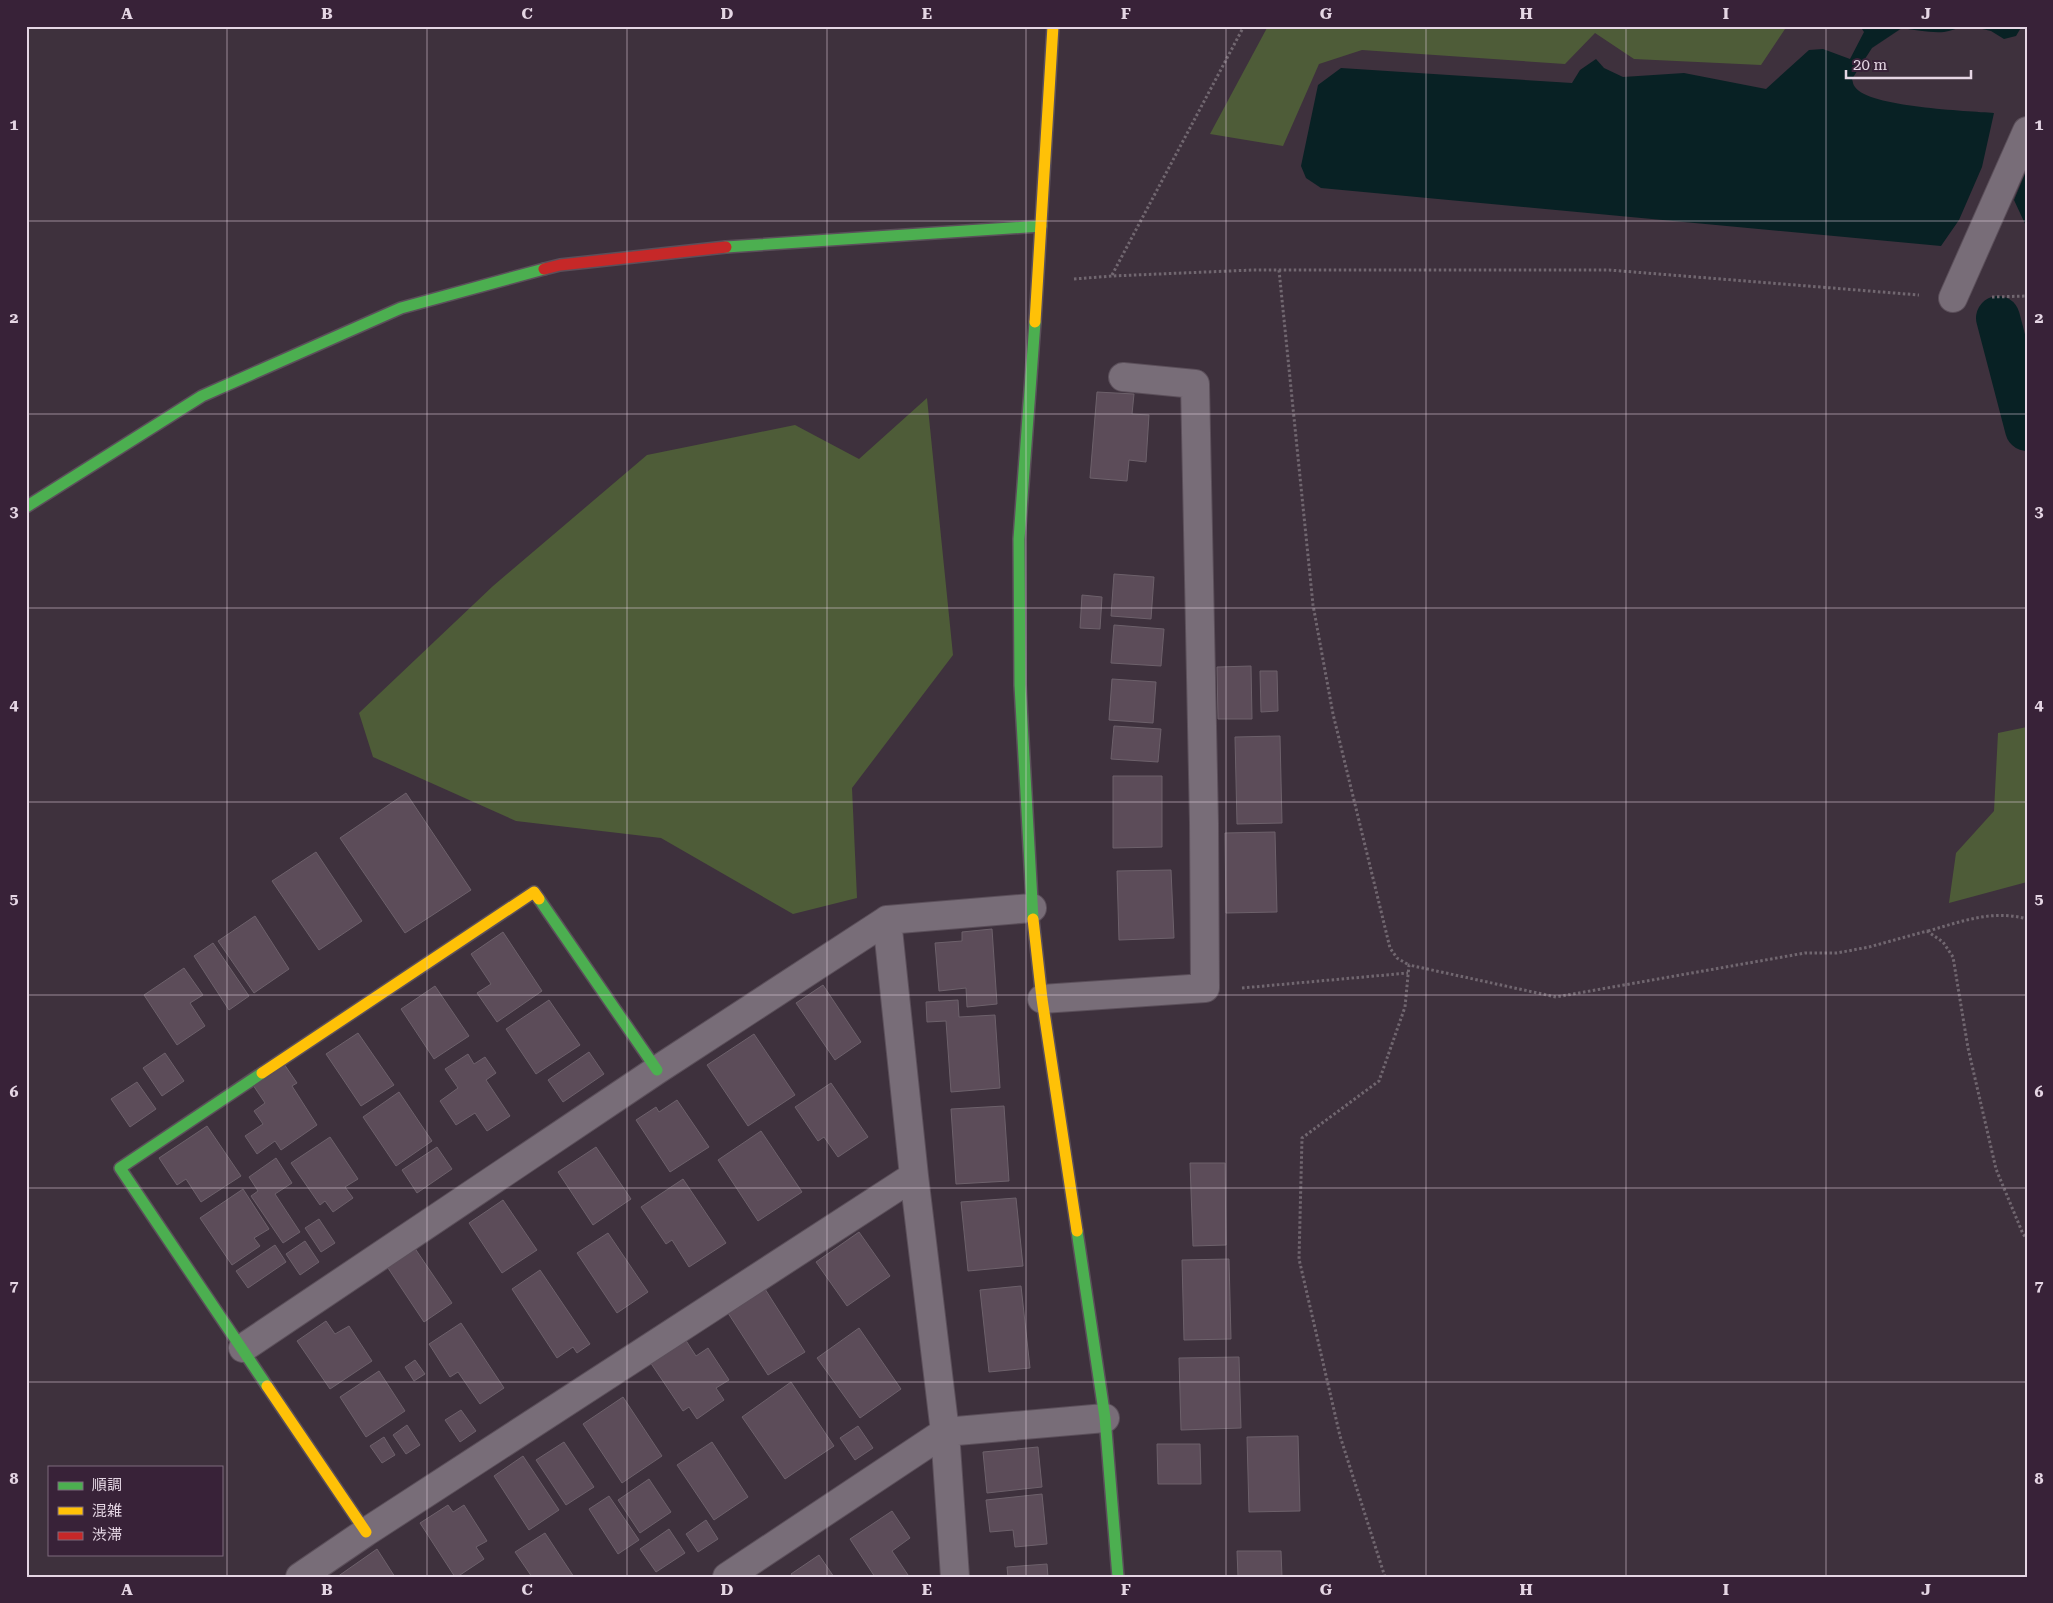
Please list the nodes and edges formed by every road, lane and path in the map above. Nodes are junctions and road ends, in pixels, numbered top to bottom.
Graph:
1 (1053, 26) edge
2 (1244, 26) edge
3 (2027, 131) edge
4 (1041, 226) junction
5 (1279, 270) junction
6 (1112, 276) junction
7 (1038, 283) junction
8 (1953, 298) joint
9 (1123, 377) dead end
10 (26, 507) edge
11 (1032, 908) junction
12 (2027, 919) edge
13 (887, 920) junction
14 (1928, 932) junction
15 (1409, 965) junction
16 (1408, 973) junction
17 (1205, 988) junction
18 (1042, 999) junction
19 (657, 1070) junction
20 (914, 1176) junction
21 (2027, 1239) edge
22 (243, 1348) junction
23 (1104, 1418) junction
24 (945, 1432) junction
25 (366, 1532) junction
26 (300, 1577) edge
27 (727, 1577) edge
28 (955, 1577) edge
29 (1118, 1577) edge
30 (1385, 1577) edge

1 - 4 street
2 - 6 path
3 - 8 street
4 - 7 street
4 - 10 street
5 - 6 path
5 - 8 path
5 - 15 path
6 - 7 path
7 - 11 street
9 - 17 street
11 - 13 street
11 - 18 street
12 - 14 path
13 - 19 street
13 - 20 street
14 - 15 path
14 - 21 path
15 - 16 path
16 - 17 path
16 - 30 path
17 - 18 street
18 - 23 street
19 - 22 street
19 - 22 street
20 - 24 street
20 - 25 street
22 - 25 street
23 - 24 street
23 - 29 street
24 - 27 street
24 - 28 street
25 - 26 street

